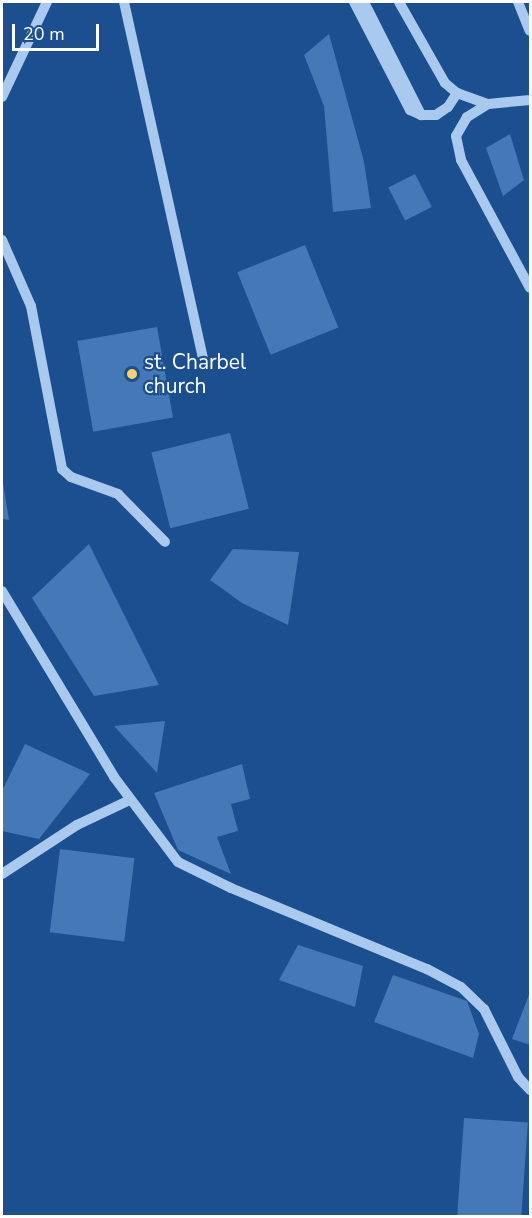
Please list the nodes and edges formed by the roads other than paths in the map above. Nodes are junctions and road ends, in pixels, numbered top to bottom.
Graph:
1 (47, 2) edge
2 (124, 2) edge
3 (354, 2) edge
4 (364, 2) edge
5 (399, 2) edge
6 (518, 2) edge
7 (531, 31) edge
8 (457, 93) junction
9 (2, 97) edge
10 (531, 100) edge
11 (488, 104) junction
12 (421, 116) junction
13 (2, 240) edge
14 (531, 288) edge
15 (204, 363) dead end
16 (165, 542) dead end
17 (2, 591) edge
18 (130, 800) junction
19 (2, 874) edge
20 (531, 1090) edge

1 - 9 street
2 - 15 street
3 - 12 street
4 - 12 street
5 - 8 street
6 - 7 street
8 - 11 street
8 - 12 street
10 - 11 street
11 - 14 street
13 - 16 street
17 - 18 street
18 - 19 street
18 - 20 street

